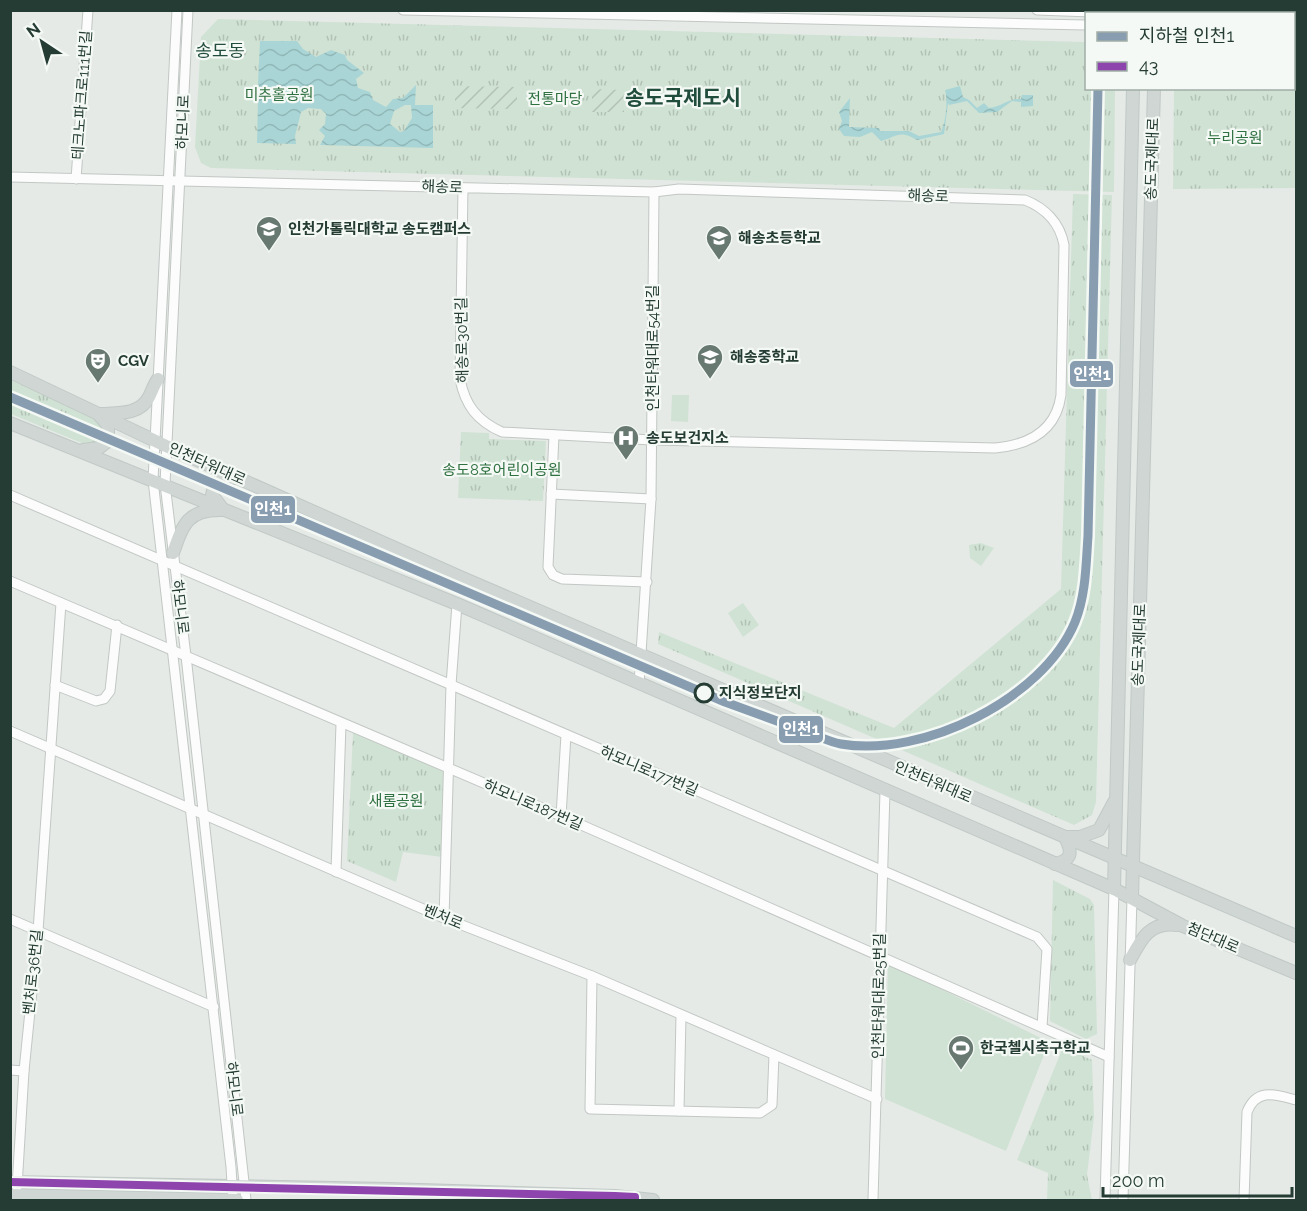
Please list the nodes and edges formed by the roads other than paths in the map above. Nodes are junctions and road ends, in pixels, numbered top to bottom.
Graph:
1 (88, 10) edge
2 (177, 10) edge
3 (188, 10) edge
4 (403, 10) edge
5 (1037, 10) edge
6 (431, 11) edge
7 (1104, 12) edge
8 (895, 16) edge
9 (1085, 25) edge
10 (1132, 90) edge
11 (1154, 90) edge
12 (10, 177) edge
13 (76, 179) junction
14 (181, 180) junction
15 (168, 182) junction
16 (463, 188) junction
17 (654, 192) junction
18 (10, 372) edge
19 (158, 379) junction
20 (96, 413) junction
21 (10, 423) edge
22 (554, 435) junction
23 (652, 440) junction
24 (161, 443) junction
25 (70, 447) junction
26 (238, 478) junction
27 (159, 482) junction
28 (551, 494) junction
29 (10, 495) edge
30 (651, 499) junction
31 (224, 509) junction
32 (173, 553) junction
33 (162, 561) junction
34 (175, 567) junction
35 (10, 581) edge
36 (647, 582) junction
37 (61, 603) junction
38 (458, 604) junction
39 (117, 626) junction
40 (173, 650) junction
41 (641, 653) junction
42 (186, 656) junction
43 (639, 684) junction
44 (55, 685) junction
45 (451, 685) junction
46 (341, 724) junction
47 (10, 732) edge
48 (566, 735) junction
49 (50, 749) junction
50 (448, 769) junction
51 (885, 791) junction
52 (1117, 795) junction
53 (189, 809) junction
54 (203, 814) junction
55 (561, 816) junction
56 (1064, 838) junction
57 (1115, 860) junction
58 (1055, 864) junction
59 (1133, 866) junction
60 (882, 871) junction
61 (336, 872) junction
62 (1114, 889) junction
63 (1132, 898) junction
64 (444, 918) junction
65 (10, 919) edge
66 (1183, 926) junction
67 (38, 931) junction
68 (1296, 936) edge
69 (879, 954) junction
70 (1130, 960) junction
71 (1296, 973) edge
72 (592, 976) junction
73 (211, 1005) junction
74 (224, 1011) junction
75 (681, 1015) junction
76 (1042, 1027) junction
77 (774, 1055) junction
78 (1109, 1057) junction
79 (10, 1070) edge
80 (24, 1071) junction
81 (877, 1100) junction
82 (1296, 1100) edge
83 (678, 1111) junction
84 (14, 1182) edge
85 (232, 1187) junction
86 (246, 1187) junction
87 (14, 1195) edge
88 (635, 1199) edge
89 (234, 1200) edge
90 (246, 1200) edge
91 (653, 1200) edge
92 (873, 1200) edge
93 (1105, 1200) edge
94 (1123, 1200) edge
95 (1244, 1200) edge

1 - 13 street, 테크노파크로111번길
2 - 15 street, 하모니로
3 - 14 street, 하모니로
4 - 6 street
5 - 7 street
6 - 8 street
8 - 9 street
10 - 52 main road, 송도국제대로
11 - 59 main road, 송도국제대로
12 - 13 street, 해송로
13 - 15 street, 해송로
14 - 15 street, 해송로
14 - 16 street, 해송로
14 - 24 street, 하모니로
15 - 19 street, 하모니로
16 - 17 street, 해송로
16 - 22 street, 해송로30번길
17 - 23 street, 인천타워대로54번길
17 - 23 street, 해송로
18 - 20 main road, 인천타워대로
19 - 20 main road
19 - 24 street, 하모니로
20 - 24 main road, 인천타워대로
20 - 25 main road
21 - 25 main road, 인천타워대로
22 - 23 street, 해송로30번길
22 - 28 street
23 - 30 street, 인천타워대로54번길
24 - 26 main road, 인천타워대로
24 - 27 street, 하모니로
25 - 27 main road, 인천타워대로
26 - 31 main road
26 - 41 main road, 인천타워대로
27 - 31 main road, 인천타워대로
27 - 32 street, 하모니로
27 - 33 street, 하모니로
28 - 30 street
28 - 36 street
29 - 33 street, 하모니로177번길
30 - 36 street, 인천타워대로54번길
31 - 32 main road
31 - 38 main road, 인천타워대로
32 - 34 street, 하모니로
33 - 34 street, 하모니로177번길
33 - 40 street, 하모니로
34 - 42 street, 하모니로
34 - 45 street, 하모니로177번길
35 - 37 street, 하모니로187번길
36 - 41 street, 인천타워대로54번길
37 - 39 street, 하모니로187번길
37 - 44 street, 벤처로36번길
38 - 43 main road, 인천타워대로
38 - 45 street
39 - 40 street, 하모니로187번길
39 - 44 street
40 - 42 street, 하모니로187번길
40 - 53 street, 하모니로
41 - 43 street, 인천타워대로54번길
41 - 56 main road, 인천타워대로
42 - 46 street, 하모니로187번길
42 - 54 street, 하모니로
43 - 51 main road, 인천타워대로
44 - 49 street, 벤처로36번길
45 - 48 street, 하모니로177번길
45 - 50 street
46 - 50 street, 하모니로187번길
46 - 61 street
47 - 49 street, 벤처로
48 - 55 street
48 - 60 street, 하모니로177번길
49 - 53 street, 벤처로
49 - 67 street, 벤처로36번길
50 - 55 street, 하모니로187번길
50 - 64 street
51 - 58 main road, 인천타워대로
51 - 60 street, 인천타워대로25번길
52 - 56 main road
52 - 57 main road, 송도국제대로
53 - 54 street, 벤처로
53 - 73 street, 하모니로
54 - 61 street, 벤처로
54 - 74 street, 하모니로
55 - 69 street, 하모니로187번길
56 - 57 main road, 인천타워대로
56 - 58 main road
57 - 59 main road, 인천타워대로
57 - 62 main road, 송도국제대로
58 - 62 main road, 인천타워대로
59 - 63 main road, 송도국제대로
59 - 68 main road
60 - 69 street, 인천타워대로25번길
60 - 76 street, 하모니로177번길
61 - 64 street, 벤처로
62 - 63 main road, 인천타워대로
62 - 78 street, 송도국제대로
63 - 66 main road, 첨단대로
63 - 70 street, 송도국제대로
64 - 72 street, 벤처로
65 - 67 street
66 - 70 main road
66 - 71 main road, 첨단대로
67 - 73 street
67 - 80 street, 벤처로36번길
69 - 76 street, 하모니로187번길
69 - 81 street, 인천타워대로25번길
70 - 94 street, 송도국제대로
72 - 75 street, 벤처로
72 - 83 street
73 - 74 street
73 - 85 street, 하모니로
74 - 86 street, 하모니로
75 - 77 street, 벤처로
75 - 83 street
76 - 78 street, 하모니로187번길
77 - 81 street, 벤처로
77 - 83 street
78 - 93 street, 송도국제대로
79 - 80 street
80 - 84 street, 벤처로36번길
81 - 92 street, 인천타워대로25번길
82 - 95 street
84 - 85 main road
84 - 87 street, 벤처로36번길
85 - 86 main road
85 - 89 street, 하모니로
86 - 88 main road
86 - 90 street, 하모니로
87 - 89 main road
88 - 91 main road

